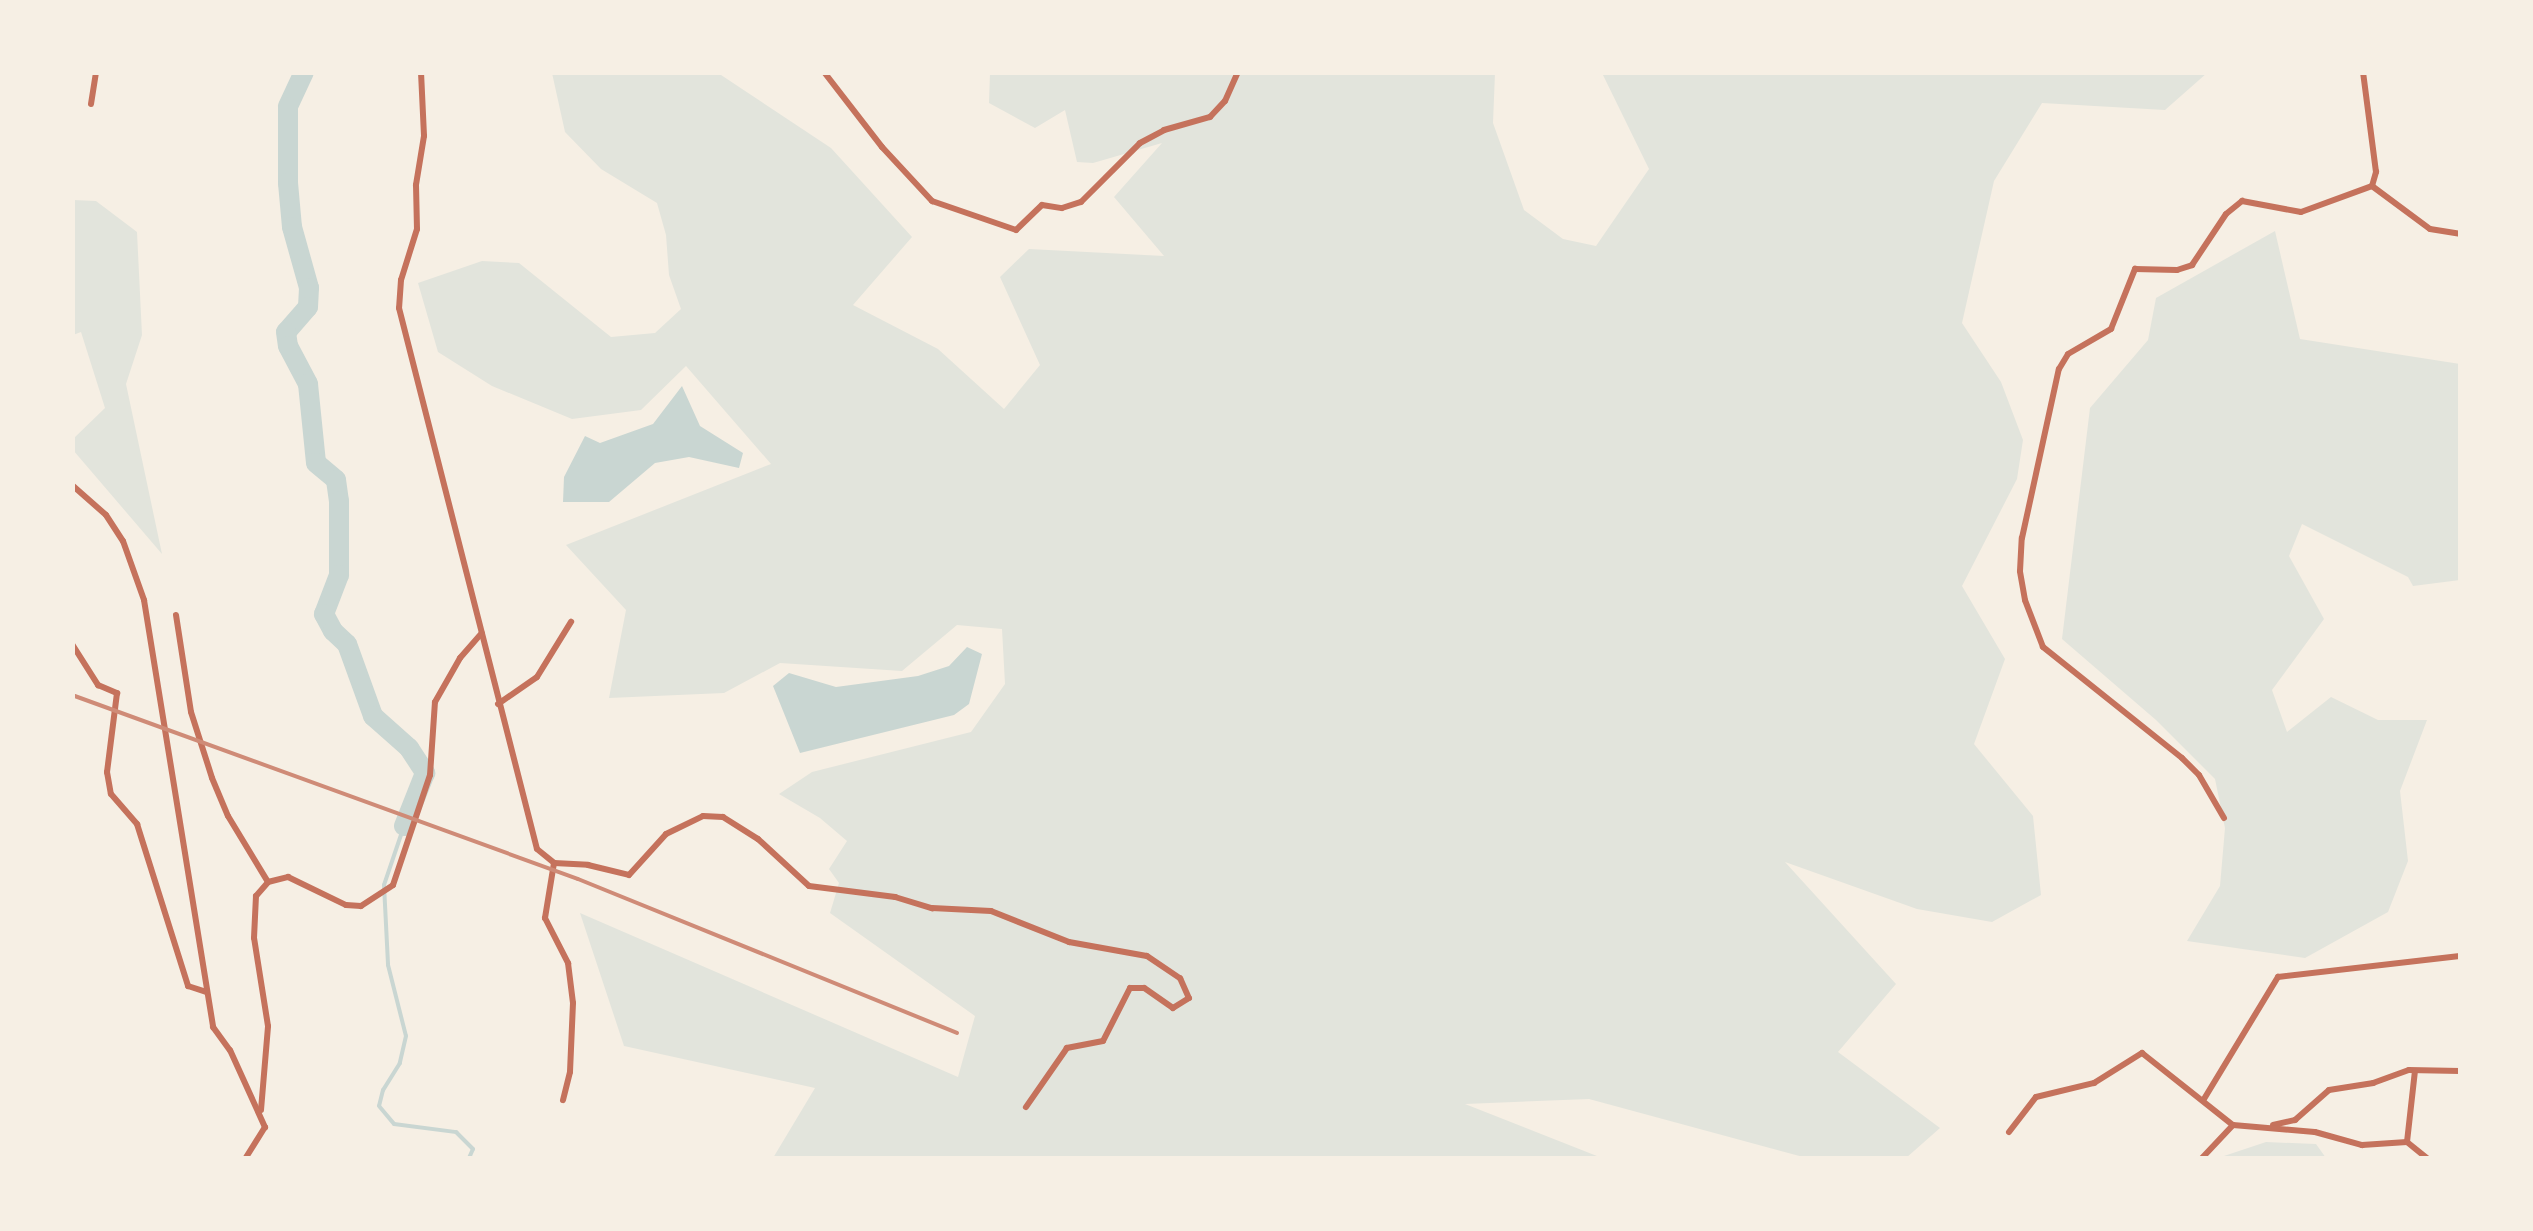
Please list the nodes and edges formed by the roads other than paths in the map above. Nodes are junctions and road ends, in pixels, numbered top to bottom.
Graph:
1 (96, 72) edge
2 (421, 72) edge
3 (824, 72) edge
4 (1238, 72) edge
5 (2364, 72) edge
6 (90, 104) dead end
7 (2372, 186) junction
8 (2460, 234) edge
9 (72, 484) edge
10 (176, 615) dead end
11 (571, 622) dead end
12 (482, 632) junction
13 (72, 644) edge
14 (498, 704) junction
15 (2224, 818) dead end
16 (554, 864) junction
17 (268, 882) junction
18 (2460, 956) edge
19 (206, 992) junction
20 (2416, 1071) junction
21 (2460, 1071) edge
22 (2204, 1099) junction
23 (563, 1100) dead end
24 (1026, 1107) dead end
25 (260, 1115) junction
26 (2233, 1125) junction
27 (2266, 1126) junction
28 (2010, 1132) dead end
29 (2407, 1142) junction
30 (246, 1158) edge
31 (2202, 1158) edge
32 (2427, 1158) edge

1 - 6 street
2 - 12 street
3 - 4 street
5 - 7 street
7 - 8 street
7 - 15 street
9 - 19 street
10 - 17 street
11 - 14 street
12 - 14 street
12 - 17 street
13 - 19 street
14 - 16 street
16 - 23 street
16 - 24 street
17 - 25 street
18 - 22 street
19 - 25 street
20 - 21 street
20 - 27 street
20 - 29 street
22 - 26 street
22 - 28 street
25 - 30 street
26 - 27 street
26 - 31 street
27 - 29 street
29 - 32 street

